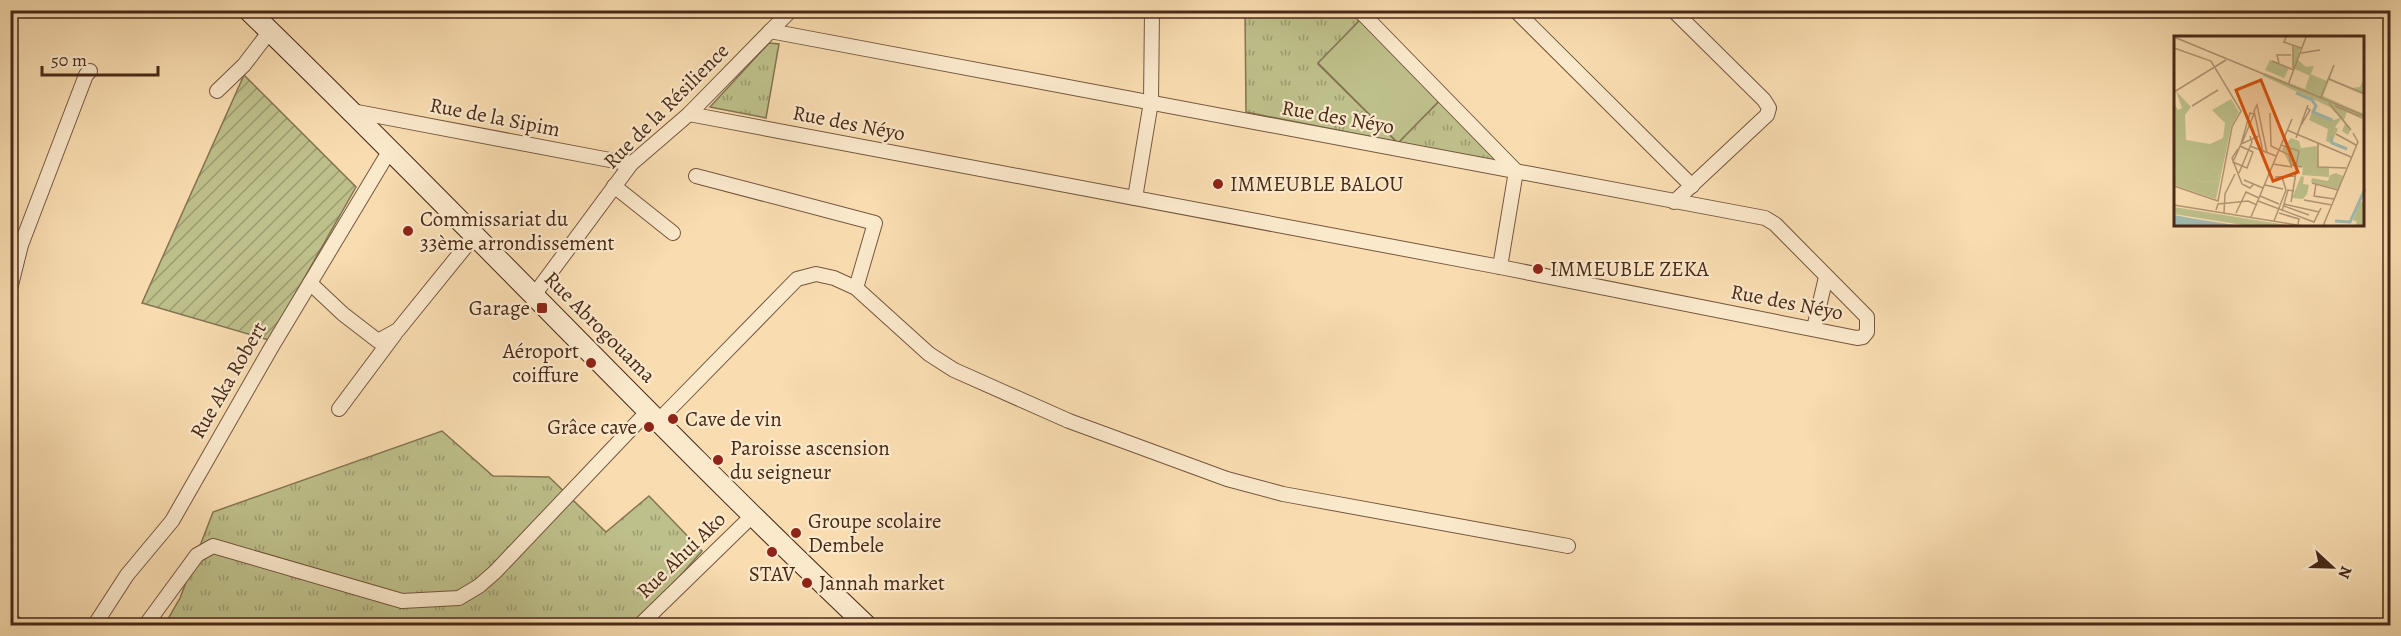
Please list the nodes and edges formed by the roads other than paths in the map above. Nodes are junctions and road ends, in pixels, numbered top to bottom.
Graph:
1 (248, 10) edge
2 (791, 10) edge
3 (1152, 10) edge
4 (1359, 10) edge
5 (1515, 10) edge
6 (1673, 10) edge
7 (270, 31) junction
8 (770, 31) junction
9 (90, 70) dead end
10 (217, 91) dead end
11 (1150, 102) junction
12 (352, 111) junction
13 (689, 114) junction
14 (390, 150) junction
15 (631, 164) junction
16 (1516, 171) junction
17 (696, 177) dead end
18 (614, 186) junction
19 (1692, 186) junction
20 (1135, 198) junction
21 (1674, 202) junction
22 (673, 233) dead end
23 (475, 236) junction
24 (16, 244) edge
25 (1500, 267) junction
26 (1826, 277) junction
27 (310, 283) junction
28 (856, 288) junction
29 (10, 289) edge
30 (534, 295) junction
31 (1814, 328) junction
32 (398, 330) junction
33 (339, 409) dead end
34 (654, 415) junction
35 (753, 515) junction
36 (1568, 546) dead end
37 (10, 621) edge
38 (20, 626) edge
39 (94, 626) edge
40 (145, 626) edge
41 (639, 626) edge
42 (867, 626) edge

1 - 7 street, Rue Abrogouama
2 - 8 street, Rue de la Résilience
3 - 11 street
4 - 16 street
5 - 19 street
6 - 19 street
7 - 10 street
7 - 12 street, Rue Abrogouama
8 - 11 street, Rue des Néyo
8 - 13 street, Rue de la Résilience
9 - 24 street
11 - 16 street, Rue des Néyo
11 - 20 street
12 - 14 street, Rue Abrogouama
12 - 15 street, Rue de la Sipim
13 - 15 street, Rue de la Résilience
13 - 20 street, Rue des Néyo
14 - 23 street, Rue Abrogouama
14 - 27 street, Rue Aka Robert
15 - 18 street, Rue de la Résilience
16 - 21 street, Rue des Néyo
16 - 25 street
17 - 28 street
18 - 22 street
18 - 30 street, Rue de la Résilience
19 - 21 street
20 - 25 street, Rue des Néyo
21 - 26 street, Rue des Néyo
23 - 30 street, Rue Abrogouama
23 - 32 street
24 - 29 street
25 - 31 street, Rue des Néyo
26 - 31 street
26 - 31 street, Rue des Néyo
27 - 32 street
27 - 39 street, Rue Aka Robert
28 - 34 street
28 - 36 street
30 - 34 street, Rue Abrogouama
32 - 33 street
34 - 35 street, Rue Abrogouama
34 - 40 street
35 - 41 street, Rue Ahui Ako
35 - 42 street, Rue Abrogouama
37 - 38 street

